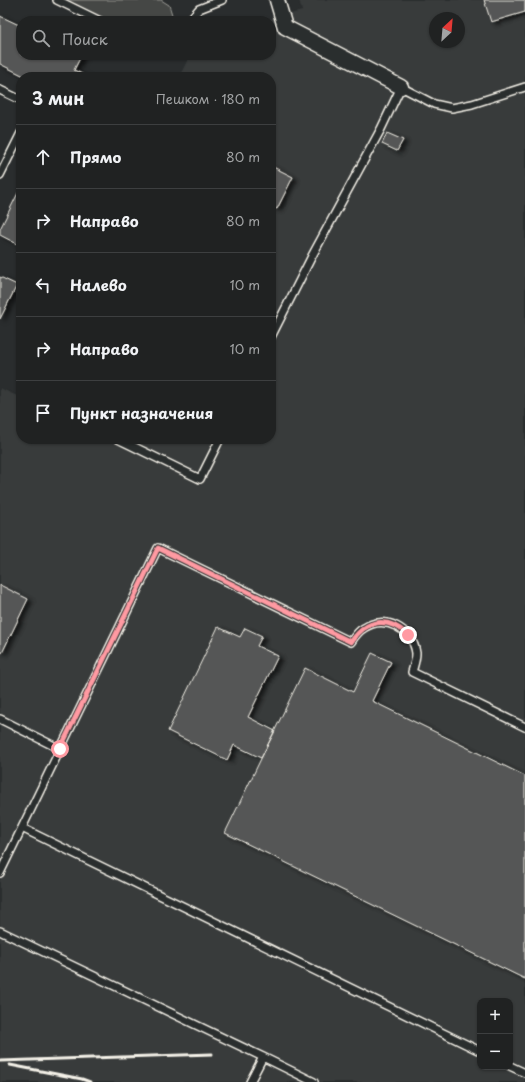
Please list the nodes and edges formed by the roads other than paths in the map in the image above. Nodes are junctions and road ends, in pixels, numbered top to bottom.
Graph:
1 (57, 0) edge
2 (222, 0) edge
3 (277, 0) edge
4 (90, 16) edge
5 (193, 16) edge
6 (401, 87) junction
7 (525, 87) edge
8 (0, 90) edge
9 (16, 98) edge
10 (16, 143) edge
11 (0, 175) edge
12 (276, 328) edge
13 (128, 444) edge
14 (218, 444) edge
15 (0, 719) edge
16 (525, 726) edge
17 (60, 749) junction
18 (22, 828) junction
19 (0, 873) edge
20 (0, 931) edge
21 (477, 1050) edge
22 (263, 1057) junction
23 (513, 1067) edge
24 (525, 1073) edge
25 (250, 1082) edge
26 (314, 1082) edge

1 - 4 lane
2 - 5 lane
3 - 6 street
6 - 7 lane
6 - 12 lane
8 - 9 lane
10 - 11 lane
13 - 14 lane
15 - 17 lane
16 - 17 lane
17 - 18 lane
18 - 19 lane
18 - 21 lane
20 - 22 lane
22 - 25 lane
22 - 26 lane
23 - 24 lane

